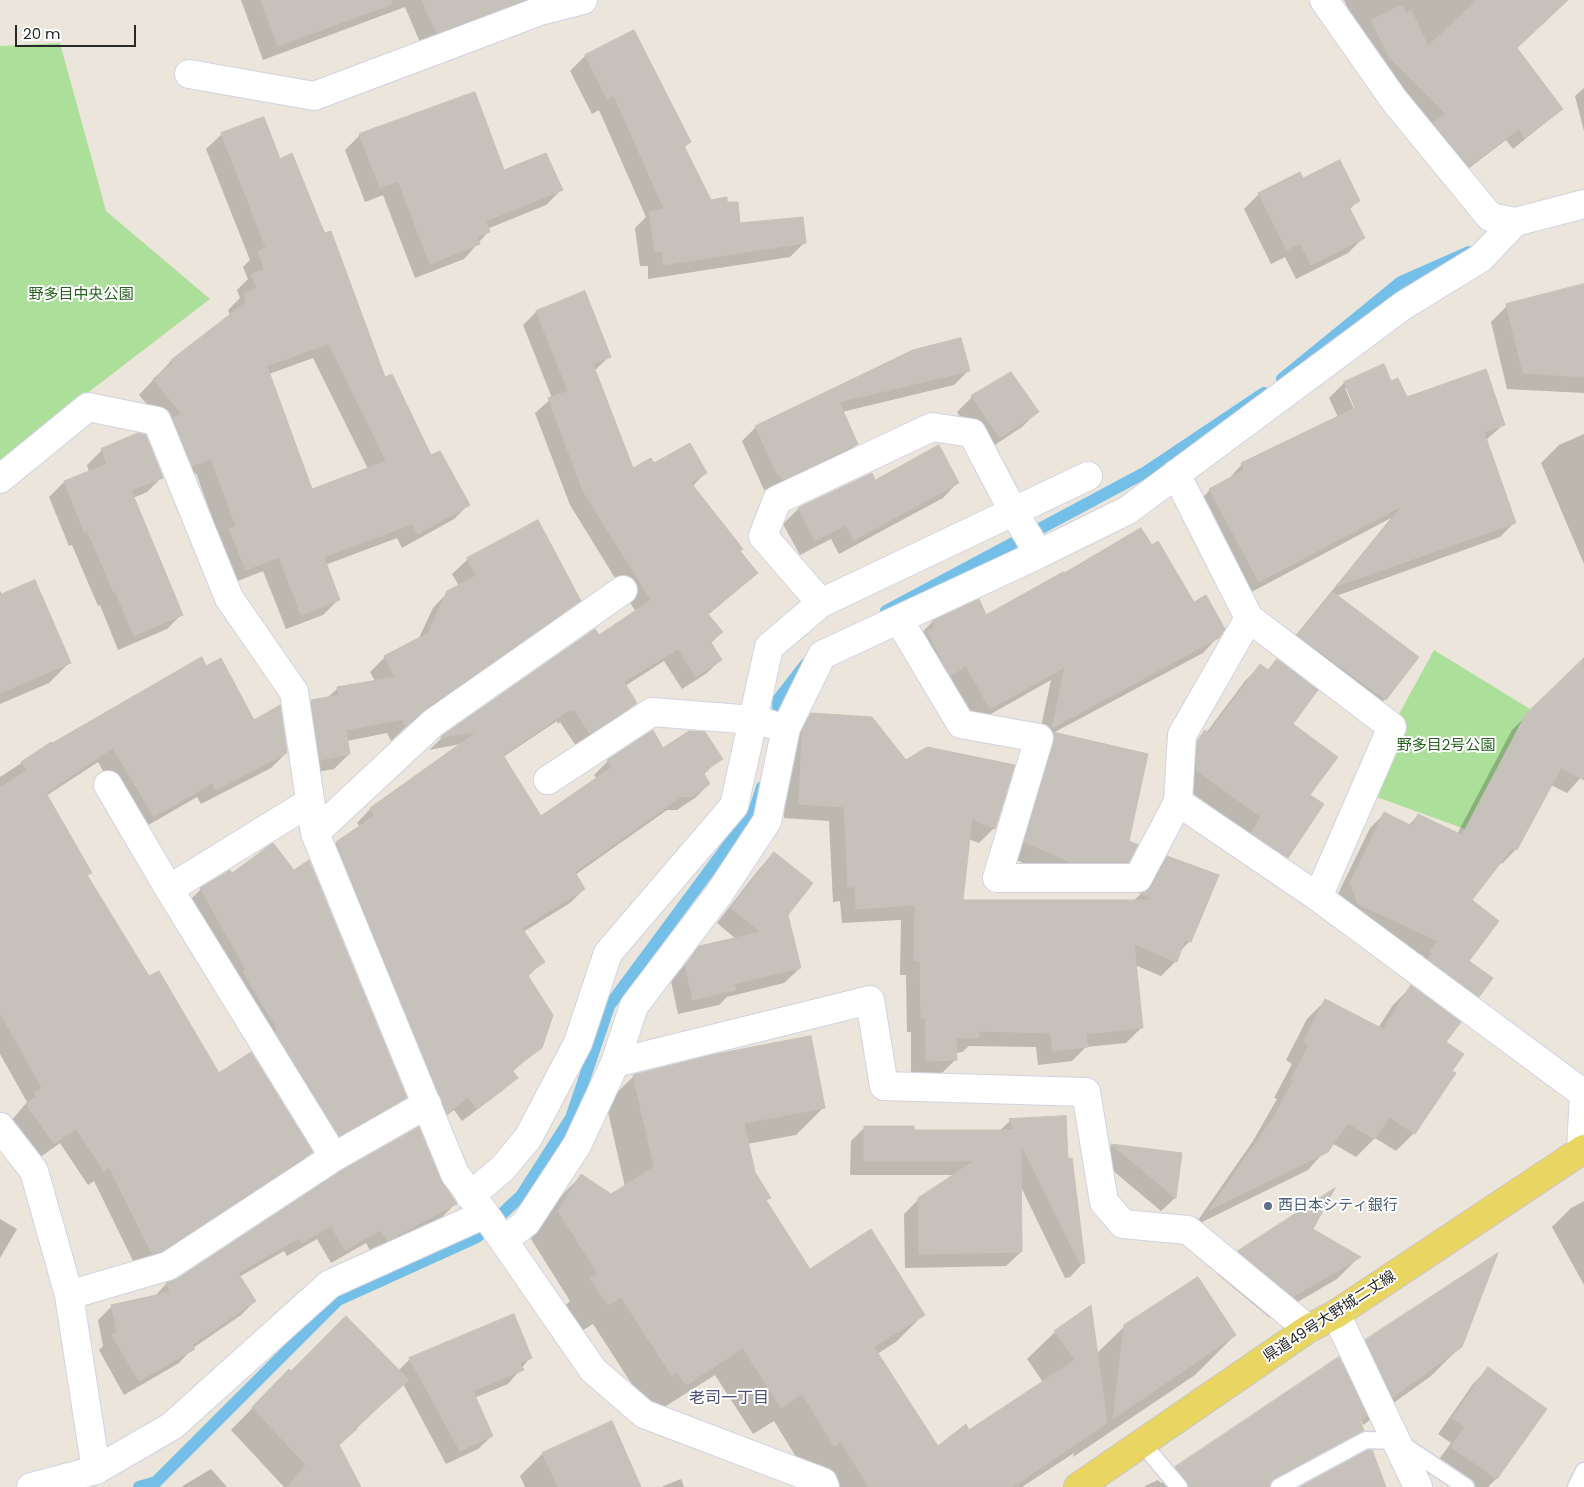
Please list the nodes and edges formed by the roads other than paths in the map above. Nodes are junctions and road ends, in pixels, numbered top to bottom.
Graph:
1 (583, 0) edge
2 (1324, 0) edge
3 (189, 74) dead end
4 (1584, 204) edge
5 (1515, 222) junction
6 (1176, 474) junction
7 (1088, 476) dead end
8 (0, 479) edge
9 (1017, 520) junction
10 (1039, 554) junction
11 (623, 590) dead end
12 (820, 603) junction
13 (1249, 618) junction
14 (899, 620) junction
15 (754, 720) junction
16 (786, 728) junction
17 (548, 780) dead end
18 (108, 784) dead end
19 (310, 802) junction
20 (1178, 802) junction
21 (315, 833) junction
22 (169, 889) junction
23 (1318, 896) junction
24 (616, 1063) junction
25 (1584, 1094) edge
26 (427, 1104) junction
27 (0, 1127) edge
28 (1583, 1150) edge
29 (334, 1156) junction
30 (477, 1205) junction
31 (504, 1240) junction
32 (69, 1295) junction
33 (1336, 1314) junction
34 (1308, 1329) junction
35 (1397, 1441) junction
36 (1142, 1443) junction
37 (96, 1470) junction
38 (1584, 1471) edge
39 (32, 1487) edge
40 (825, 1487) edge
41 (1078, 1487) edge
42 (1179, 1487) edge
43 (1279, 1487) edge
44 (1418, 1487) edge
45 (1466, 1487) edge
46 (1576, 1487) edge

1 - 3 street
2 - 5 street
4 - 5 street
5 - 6 street
6 - 10 street
6 - 13 street
7 - 9 street
8 - 19 street
9 - 10 street
9 - 12 street
9 - 12 street
10 - 14 street
11 - 21 street
12 - 15 street
13 - 20 street
13 - 23 street
14 - 16 street
14 - 20 street
15 - 16 street
15 - 17 street
15 - 30 street
16 - 24 street
18 - 22 street
19 - 21 street
19 - 22 street
20 - 23 street
21 - 26 street
22 - 29 street
23 - 25 street
24 - 31 street
24 - 34 street
25 - 28 street
26 - 29 street
26 - 30 street
27 - 32 street
28 - 33 main road, 県道49号大野城二丈線
29 - 32 street
30 - 31 street
30 - 37 street
31 - 40 street
32 - 37 street
33 - 34 main road, 県道49号大野城二丈線
33 - 35 street
34 - 36 main road, 県道49号大野城二丈線
35 - 43 lane
35 - 44 street
35 - 45 lane
36 - 41 main road, 県道49号大野城二丈線
36 - 42 lane
37 - 39 street
38 - 46 lane

